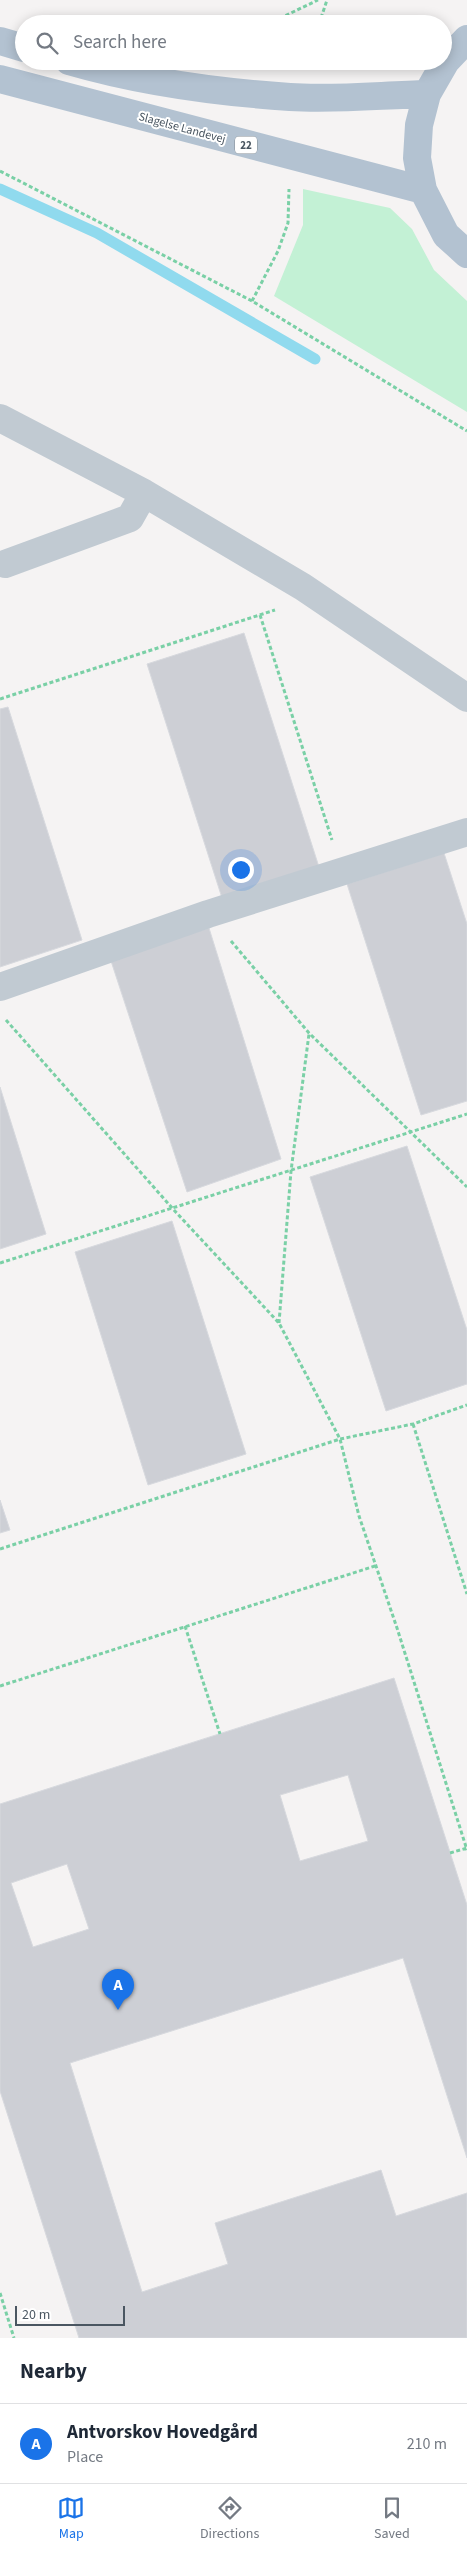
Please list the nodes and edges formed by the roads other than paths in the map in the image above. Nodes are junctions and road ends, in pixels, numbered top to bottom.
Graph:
1 (467, 39) edge
2 (0, 41) edge
3 (15, 45) edge
4 (452, 55) edge
5 (100, 70) edge
6 (441, 70) edge
7 (0, 79) edge
8 (427, 94) junction
9 (423, 190) junction
10 (467, 254) edge
11 (0, 418) edge
12 (144, 493) junction
13 (5, 564) dead end
14 (467, 698) edge
15 (467, 832) edge
16 (0, 987) edge

1 - 4 main road
2 - 3 main road
5 - 8 main road
6 - 8 main road
7 - 9 main road, Slagelse Landevej / 22
8 - 9 main road
9 - 10 main road
11 - 12 street
12 - 13 street
12 - 14 street
15 - 16 street

